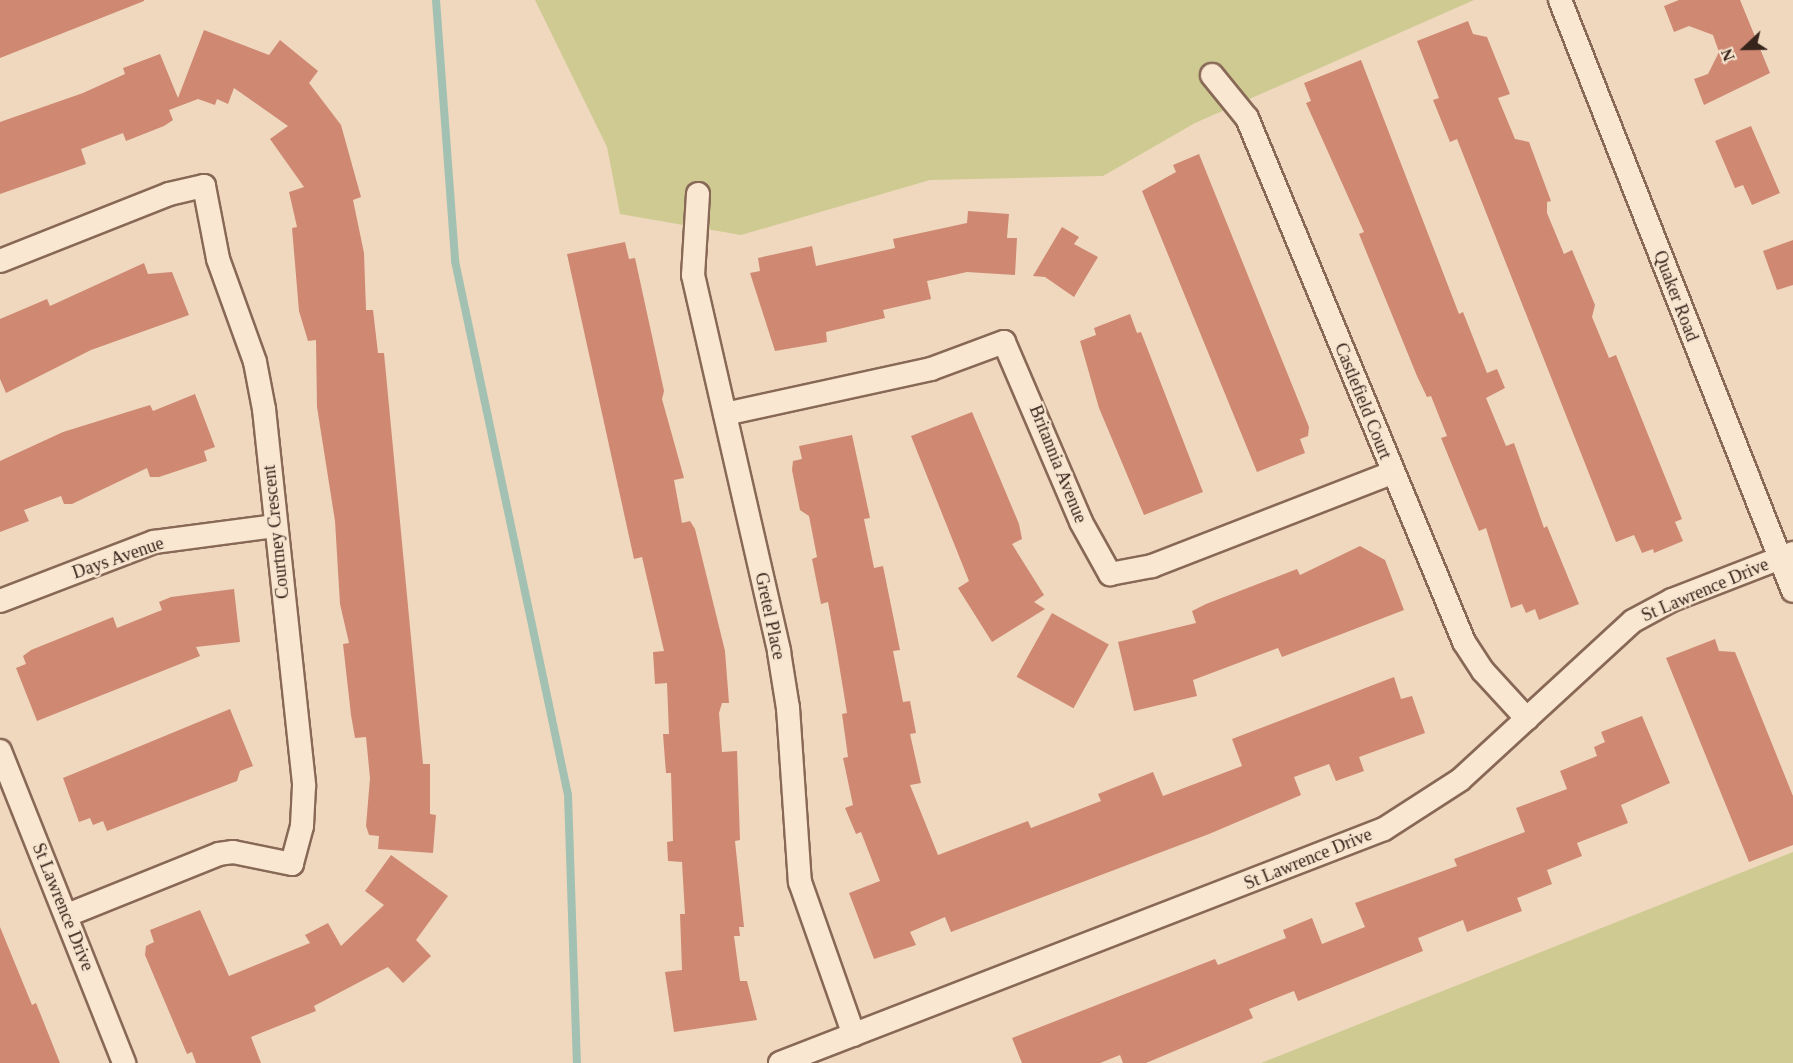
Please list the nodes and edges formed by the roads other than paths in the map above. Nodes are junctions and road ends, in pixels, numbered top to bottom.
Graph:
1 (1560, 0) edge
2 (1212, 75) dead end
3 (698, 194) dead end
4 (0, 261) edge
5 (725, 414) junction
6 (1392, 473) junction
7 (276, 526) junction
8 (1786, 556) edge
9 (1793, 591) edge
10 (0, 602) edge
11 (1527, 719) junction
12 (0, 751) edge
13 (67, 915) junction
14 (854, 1035) junction
15 (124, 1063) edge
16 (780, 1063) edge

1 - 8 street, Quaker Road
2 - 6 street, Castlefield Court
3 - 5 street, Gretel Place
4 - 7 street, Courtney Crescent
5 - 6 street, Britannia Avenue
5 - 14 street, Gretel Place
6 - 11 street, Castlefield Court
7 - 10 street, Days Avenue
7 - 13 street, Courtney Crescent
8 - 9 street, Quaker Road
8 - 11 street, St Lawrence Drive
11 - 14 street, St Lawrence Drive
12 - 13 street, St Lawrence Drive
13 - 15 street, St Lawrence Drive
14 - 16 street, St Lawrence Drive

